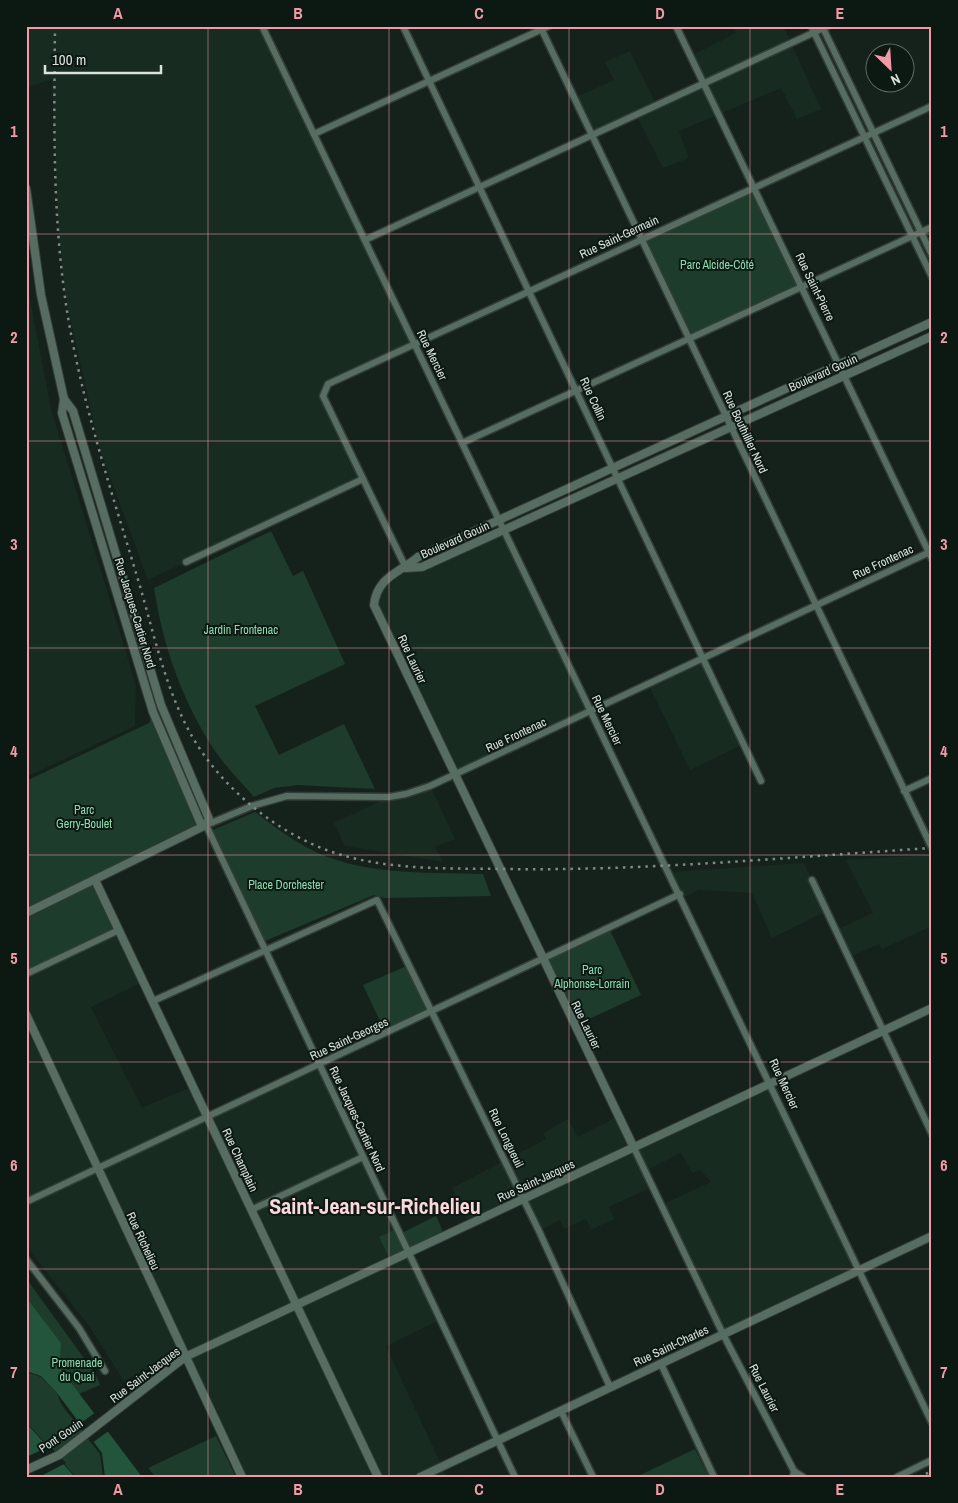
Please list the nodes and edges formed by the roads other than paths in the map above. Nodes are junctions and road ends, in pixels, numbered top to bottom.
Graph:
1 (262, 26) edge
2 (403, 26) edge
3 (549, 26) edge
4 (676, 26) edge
5 (825, 27) edge
6 (541, 28) edge
7 (813, 29) edge
8 (429, 81) junction
9 (704, 84) junction
10 (932, 106) edge
11 (873, 133) junction
12 (314, 134) junction
13 (592, 136) junction
14 (864, 137) junction
15 (480, 187) junction
16 (754, 187) junction
17 (26, 188) edge
18 (932, 227) edge
19 (920, 232) junction
20 (912, 236) junction
21 (641, 239) junction
22 (365, 240) junction
23 (932, 256) edge
24 (932, 277) edge
25 (802, 286) junction
26 (529, 291) junction
27 (932, 322) edge
28 (932, 336) edge
29 (688, 339) junction
30 (414, 343) junction
31 (840, 364) junction
32 (845, 375) junction
33 (576, 391) junction
34 (725, 416) junction
35 (730, 428) junction
36 (462, 443) junction
37 (613, 468) junction
38 (618, 478) junction
39 (363, 479) junction
40 (499, 520) junction
41 (503, 530) junction
42 (931, 554) edge
43 (186, 562) dead end
44 (406, 568) junction
45 (816, 606) junction
46 (703, 659) junction
47 (591, 712) junction
48 (455, 776) junction
49 (932, 778) edge
50 (761, 782) dead end
51 (904, 791) junction
52 (206, 825) junction
53 (932, 848) edge
54 (96, 880) junction
55 (812, 880) dead end
56 (680, 894) junction
57 (26, 913) edge
58 (119, 930) junction
59 (264, 949) junction
60 (542, 960) junction
61 (26, 974) edge
62 (153, 1001) junction
63 (932, 1008) edge
64 (432, 1012) junction
65 (26, 1014) edge
66 (884, 1031) junction
67 (319, 1065) junction
68 (771, 1084) junction
69 (208, 1118) junction
70 (932, 1134) edge
71 (634, 1148) junction
72 (362, 1157) junction
73 (98, 1170) junction
74 (523, 1198) junction
75 (26, 1202) edge
76 (251, 1210) junction
77 (932, 1236) edge
78 (409, 1254) junction
79 (26, 1259) edge
80 (859, 1270) junction
81 (296, 1304) junction
82 (723, 1334) junction
83 (185, 1357) junction
84 (661, 1364) junction
85 (105, 1370) dead end
86 (610, 1388) junction
87 (561, 1411) junction
88 (107, 1418) joint
89 (932, 1423) edge
90 (498, 1440) junction
91 (932, 1460) edge
92 (26, 1470) edge
93 (794, 1474) edge
94 (242, 1477) edge
95 (378, 1477) edge
96 (420, 1477) edge
97 (515, 1477) edge
98 (593, 1477) edge
99 (714, 1477) edge
100 (803, 1477) edge
101 (897, 1477) edge

1 - 12 street, Rue Mercier
2 - 8 street, Rue Collin
3 - 6 street
4 - 9 street, Rue Saint-Pierre
5 - 7 street
5 - 11 street
6 - 8 street
6 - 13 street, Rue Bouthillier Nord
7 - 9 street
7 - 14 street
8 - 12 street
8 - 15 street, Rue Collin
9 - 13 street
9 - 16 street, Rue Saint-Pierre
10 - 11 street, Rue Saint-Germain
11 - 14 street, Rue Saint-Germain
11 - 19 street
12 - 22 street, Rue Mercier
13 - 15 street
13 - 21 street, Rue Bouthillier Nord
14 - 16 street, Rue Saint-Germain
14 - 20 street
15 - 22 street
15 - 26 street, Rue Collin
16 - 21 street, Rue Saint-Germain
16 - 25 street, Rue Saint-Pierre
17 - 52 street, Rue Jacques-Cartier Nord
18 - 19 street
19 - 20 street
19 - 23 street
20 - 24 street
20 - 25 street
21 - 26 street, Rue Saint-Germain
21 - 29 street, Rue Bouthillier Nord
22 - 30 street, Rue Mercier
25 - 29 street
25 - 31 street, Rue Saint-Pierre
26 - 30 street, Rue Saint-Germain
26 - 33 street, Rue Collin
27 - 31 street, Boulevard Gouin
28 - 32 street, Boulevard Gouin
29 - 33 street
29 - 34 street, Rue Bouthillier Nord
30 - 36 street, Rue Mercier
30 - 39 street, Rue Saint-Germain
31 - 32 street, Rue Saint-Pierre
31 - 34 street, Boulevard Gouin
32 - 35 street, Boulevard Gouin
32 - 42 street, Rue Saint-Pierre
33 - 36 street
33 - 37 street, Rue Collin
34 - 35 street, Rue Bouthillier Nord
34 - 37 street, Boulevard Gouin
35 - 38 street, Boulevard Gouin
35 - 45 street, Rue Bouthillier Nord
36 - 40 street, Rue Mercier
37 - 38 street, Rue Collin
37 - 40 street, Boulevard Gouin
38 - 41 street, Boulevard Gouin
38 - 46 street, Rue Collin
39 - 43 street
39 - 44 street
40 - 41 street, Rue Mercier
40 - 44 street, Boulevard Gouin
41 - 44 street, Boulevard Gouin
41 - 47 street, Rue Mercier
42 - 45 street, Rue Frontenac
44 - 48 street, Rue Laurier
45 - 46 street, Rue Frontenac
45 - 51 street, Rue Bouthillier Nord
46 - 47 street, Rue Frontenac
46 - 50 street, Rue Collin
47 - 48 street, Rue Frontenac
47 - 56 street, Rue Mercier
48 - 52 street, Rue Frontenac
48 - 60 street, Rue Laurier
49 - 51 street
51 - 53 street, Rue Bouthillier Nord
52 - 54 street, Rue Frontenac
52 - 59 street, Rue Jacques-Cartier Nord
54 - 57 street
54 - 58 street, Rue Champlain
55 - 66 street
56 - 60 street, Rue Saint-Georges
56 - 68 street, Rue Mercier
58 - 61 street
58 - 62 street, Rue Champlain
59 - 62 street
59 - 64 street, Rue Longueuil
59 - 67 street, Rue Jacques-Cartier Nord
60 - 64 street, Rue Saint-Georges
60 - 71 street, Rue Laurier
62 - 69 street, Rue Champlain
63 - 66 street, Rue Saint-Jacques
64 - 67 street, Rue Saint-Georges
64 - 74 street, Rue Longueuil
65 - 73 street, Rue Richelieu
66 - 68 street, Rue Saint-Jacques
66 - 70 street
67 - 69 street, Rue Saint-Georges
67 - 72 street, Rue Jacques-Cartier Nord
68 - 71 street, Rue Saint-Jacques
68 - 80 street, Rue Mercier
69 - 73 street, Rue Saint-Georges
69 - 76 street, Rue Champlain
71 - 74 street, Rue Saint-Jacques
71 - 82 street, Rue Laurier
72 - 76 street
72 - 78 street, Rue Jacques-Cartier Nord
73 - 75 street, Rue Saint-Georges
73 - 83 street, Rue Richelieu
74 - 78 street, Rue Saint-Jacques
74 - 86 street, Rue Longueuil
76 - 81 street, Rue Champlain
77 - 80 street, Rue Saint-Charles
78 - 81 street, Rue Saint-Jacques
78 - 90 street, Rue Jacques-Cartier Nord
79 - 85 street
80 - 82 street, Rue Saint-Charles
80 - 89 street, Rue Mercier
81 - 83 street, Rue Saint-Jacques
81 - 95 street, Rue Champlain
82 - 84 street, Rue Saint-Charles
82 - 93 street, Rue Laurier
83 - 88 street, Rue Saint-Jacques
83 - 94 street, Rue Richelieu
84 - 86 street, Rue Saint-Charles
84 - 99 street
86 - 87 street, Rue Saint-Charles
87 - 90 street, Rue Saint-Charles
87 - 98 street
88 - 92 street, Pont Gouin
90 - 96 street, Rue Saint-Charles
90 - 97 street, Rue Jacques-Cartier Nord
91 - 101 street
93 - 100 street, Rue Laurier

